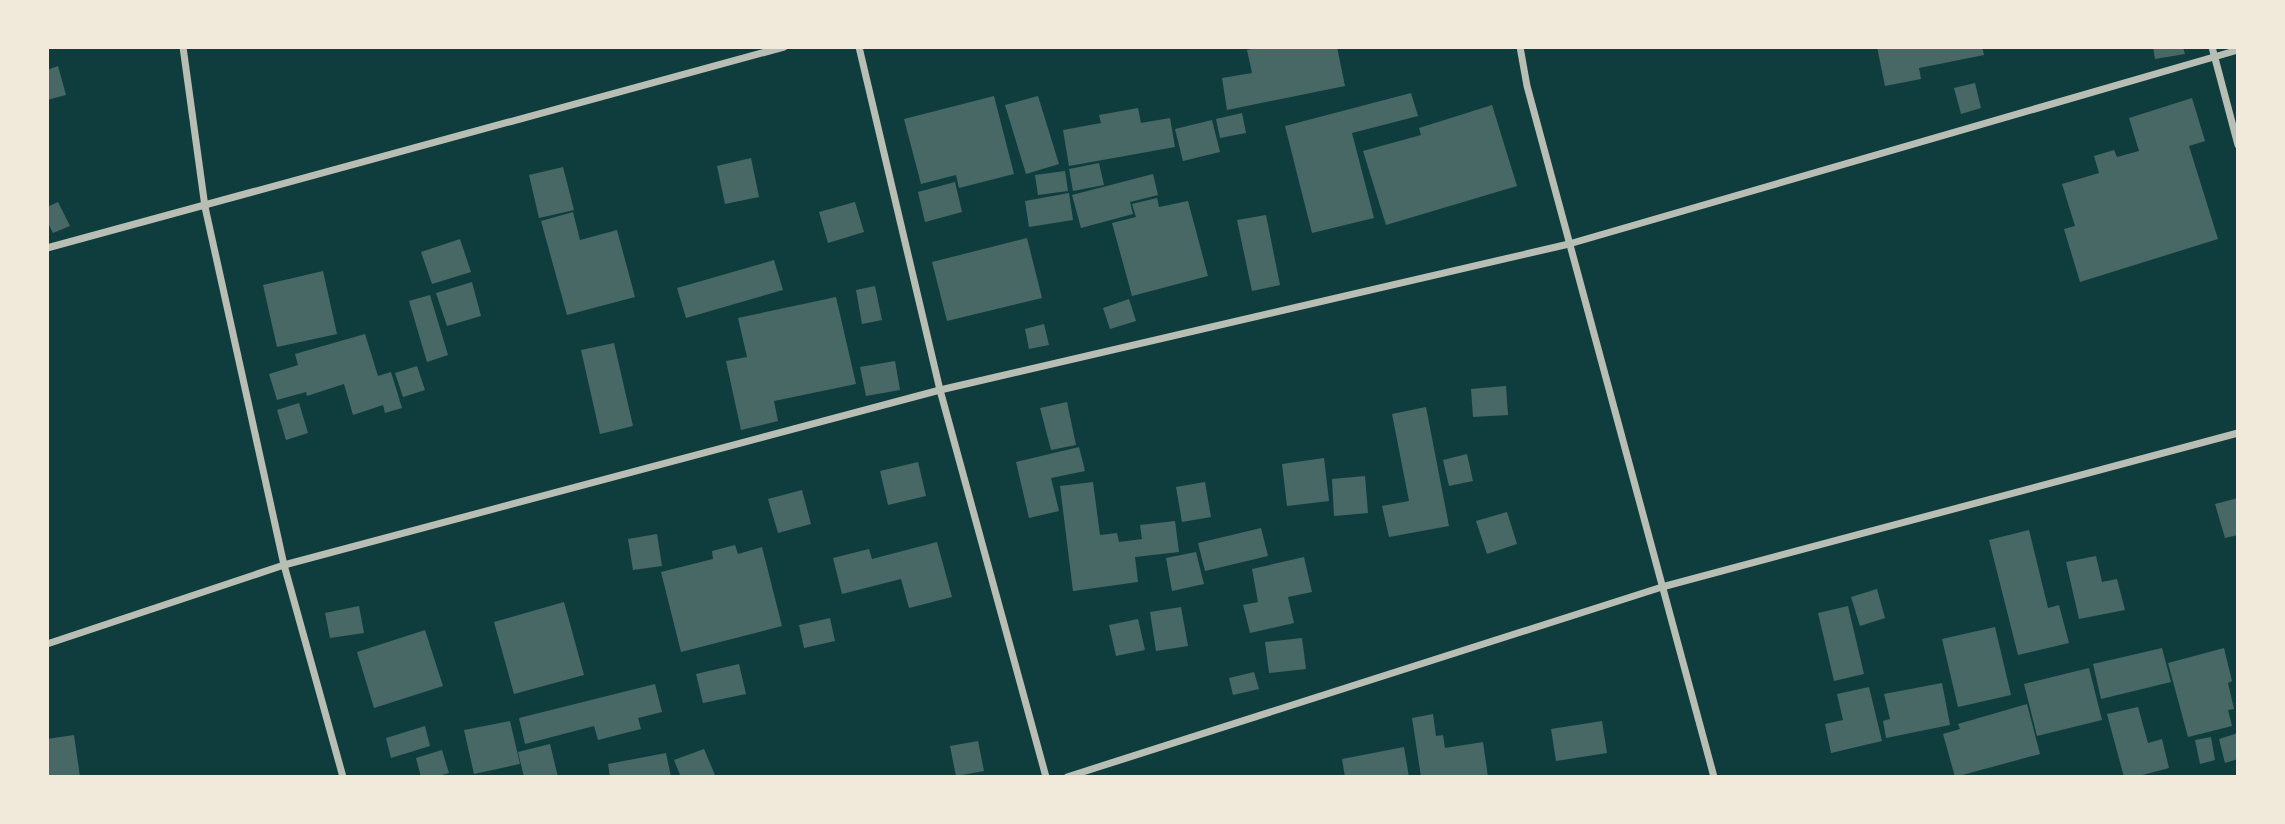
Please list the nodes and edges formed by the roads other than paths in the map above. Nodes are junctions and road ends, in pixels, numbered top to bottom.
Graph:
1 (183, 47) edge
2 (784, 47) edge
3 (859, 47) edge
4 (1520, 47) edge
5 (2212, 47) edge
6 (2238, 50) edge
7 (2215, 58) junction
8 (2238, 145) edge
9 (205, 206) junction
10 (1569, 244) junction
11 (47, 248) edge
12 (940, 390) junction
13 (2238, 433) edge
14 (284, 565) junction
15 (1662, 587) junction
16 (47, 644) edge
17 (343, 777) edge
18 (1046, 777) edge
19 (1067, 777) edge
20 (1714, 777) edge

1 - 9 street
2 - 9 street
3 - 12 street
4 - 10 street
5 - 7 street
6 - 7 street
7 - 8 street
7 - 10 street
9 - 11 street
9 - 14 street
10 - 12 street
10 - 15 street
12 - 14 street
12 - 18 street
13 - 15 street
14 - 16 street
14 - 17 street
15 - 19 street
15 - 20 street

